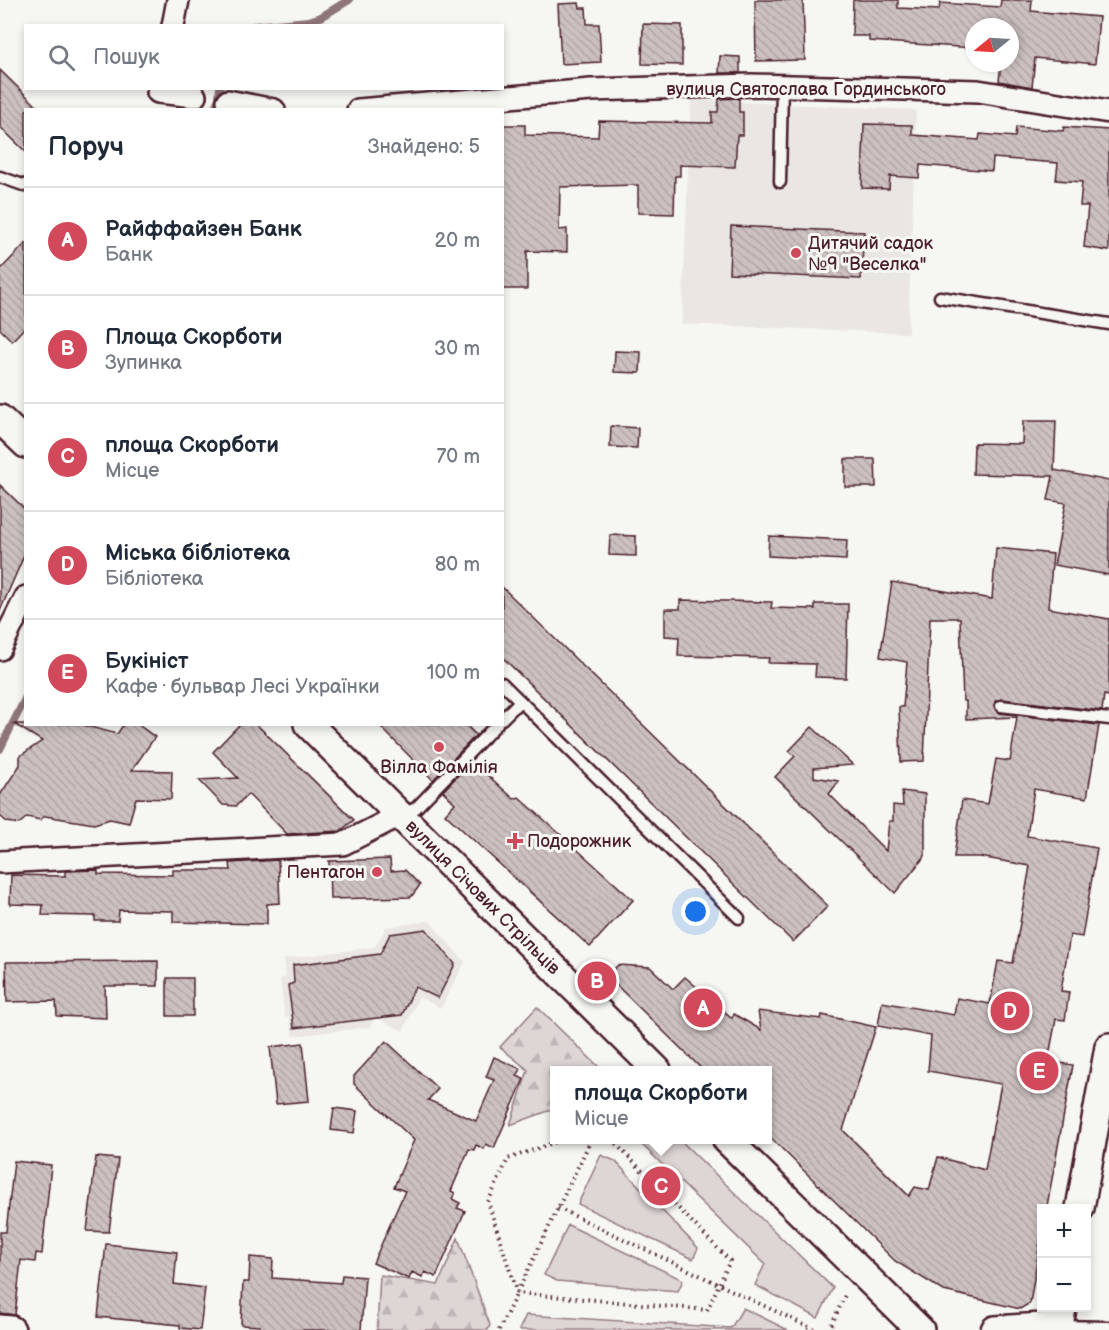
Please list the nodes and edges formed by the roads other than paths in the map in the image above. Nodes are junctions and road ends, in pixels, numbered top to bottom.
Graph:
1 (178, 0) edge
2 (173, 24) edge
3 (782, 86) junction
4 (195, 96) dead end
5 (157, 97) edge
6 (228, 101) dead end
7 (264, 108) edge
8 (381, 108) edge
9 (1109, 112) edge
10 (0, 177) edge
11 (780, 182) dead end
12 (24, 185) edge
13 (940, 297) dead end
14 (1109, 324) edge
15 (0, 419) edge
16 (24, 442) edge
17 (24, 601) edge
18 (0, 649) edge
19 (504, 685) edge
20 (520, 701) junction
21 (1001, 706) dead end
22 (504, 717) edge
23 (1109, 719) edge
24 (310, 726) edge
25 (495, 726) edge
26 (400, 815) junction
27 (0, 862) edge
28 (739, 918) dead end
29 (1109, 1047) edge
30 (652, 1066) edge
31 (731, 1144) edge
32 (1081, 1204) edge
33 (1060, 1317) edge
34 (1109, 1327) edge
35 (0, 1329) edge
36 (11, 1330) edge
37 (920, 1330) edge
38 (995, 1330) edge

1 - 2 street
3 - 8 street, вулиця Святослава Гординського
3 - 9 street, вулиця Святослава Гординського
3 - 11 lane
4 - 5 street
6 - 7 street
10 - 12 lane
13 - 14 lane
15 - 16 street
17 - 18 street
19 - 20 lane
20 - 22 lane
20 - 28 lane
21 - 23 lane
24 - 26 street, вулиця Січових Стрільців
25 - 26 lane
26 - 27 street
26 - 30 street, вулиця Січових Стрільців
29 - 32 street
31 - 37 street
33 - 34 lane
33 - 38 street
35 - 36 street

